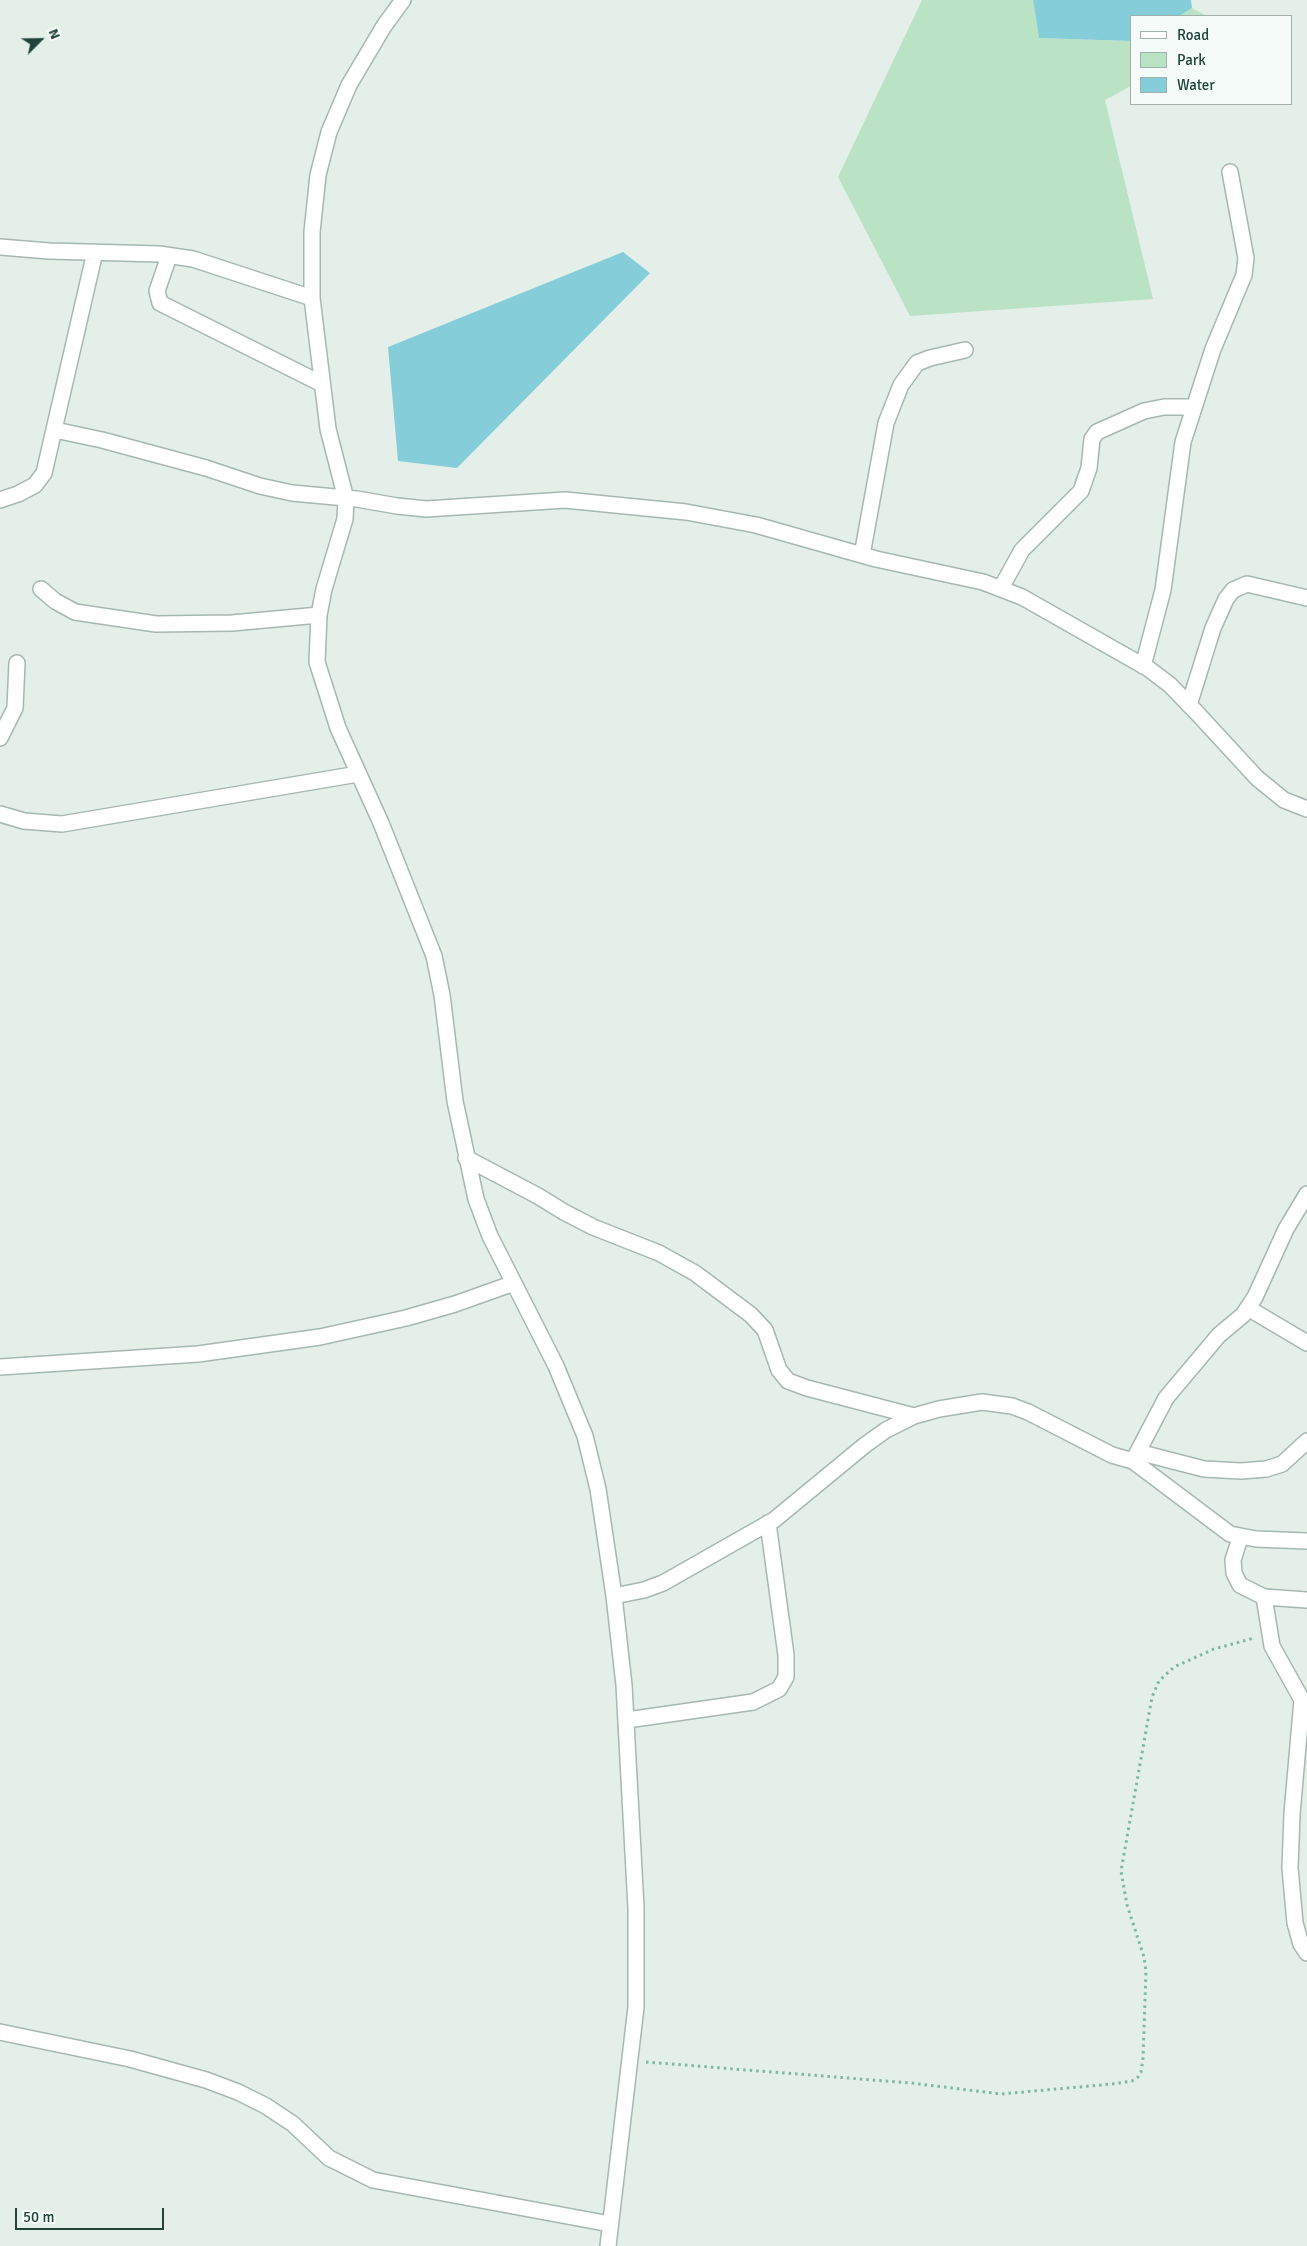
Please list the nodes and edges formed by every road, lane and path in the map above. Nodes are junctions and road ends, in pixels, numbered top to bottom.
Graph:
1 (403, 0) edge
2 (1230, 172) dead end
3 (0, 247) edge
4 (94, 252) junction
5 (169, 256) junction
6 (312, 298) junction
7 (965, 350) dead end
8 (322, 384) junction
9 (1193, 407) junction
10 (55, 430) junction
11 (346, 499) junction
12 (0, 500) edge
13 (862, 555) junction
14 (1001, 588) junction
15 (42, 589) dead end
16 (1307, 598) edge
17 (319, 615) junction
18 (17, 663) dead end
19 (1144, 666) junction
20 (1189, 705) junction
21 (0, 738) edge
22 (358, 774) junction
23 (1307, 809) edge
24 (0, 814) edge
25 (466, 1158) junction
26 (1307, 1194) edge
27 (514, 1283) junction
28 (1248, 1308) junction
29 (1307, 1343) edge
30 (0, 1367) edge
31 (914, 1416) junction
32 (1307, 1441) edge
33 (1135, 1457) junction
34 (768, 1523) junction
35 (1240, 1538) junction
36 (1307, 1541) edge
37 (614, 1596) junction
38 (1264, 1596) junction
39 (1307, 1600) edge
40 (1268, 1633) junction
41 (627, 1720) junction
42 (1301, 1781) edge
43 (1307, 1953) edge
44 (0, 2032) edge
45 (631, 2060) junction
46 (610, 2224) junction
47 (608, 2246) edge

1 - 6 street
2 - 9 street
3 - 4 street
4 - 5 street
4 - 10 street
5 - 6 street
5 - 8 street
6 - 8 street
7 - 13 street
8 - 11 street
9 - 14 street
9 - 19 street
10 - 11 street
10 - 12 street
11 - 13 street
11 - 17 street
13 - 14 street
14 - 19 street
15 - 17 street
16 - 20 street
17 - 22 street
18 - 21 street
19 - 20 street
20 - 23 street
22 - 24 street
22 - 25 street
25 - 27 street
25 - 31 street
26 - 28 street
27 - 30 street
27 - 37 street
28 - 29 street
28 - 33 street
31 - 33 street
31 - 34 street
32 - 33 street
33 - 35 street
34 - 37 street
34 - 41 street
35 - 36 street
35 - 38 street
37 - 41 street
38 - 39 street
38 - 40 street
40 - 42 street
40 - 45 path
41 - 45 street
42 - 43 street
44 - 46 street
45 - 46 street
46 - 47 street

